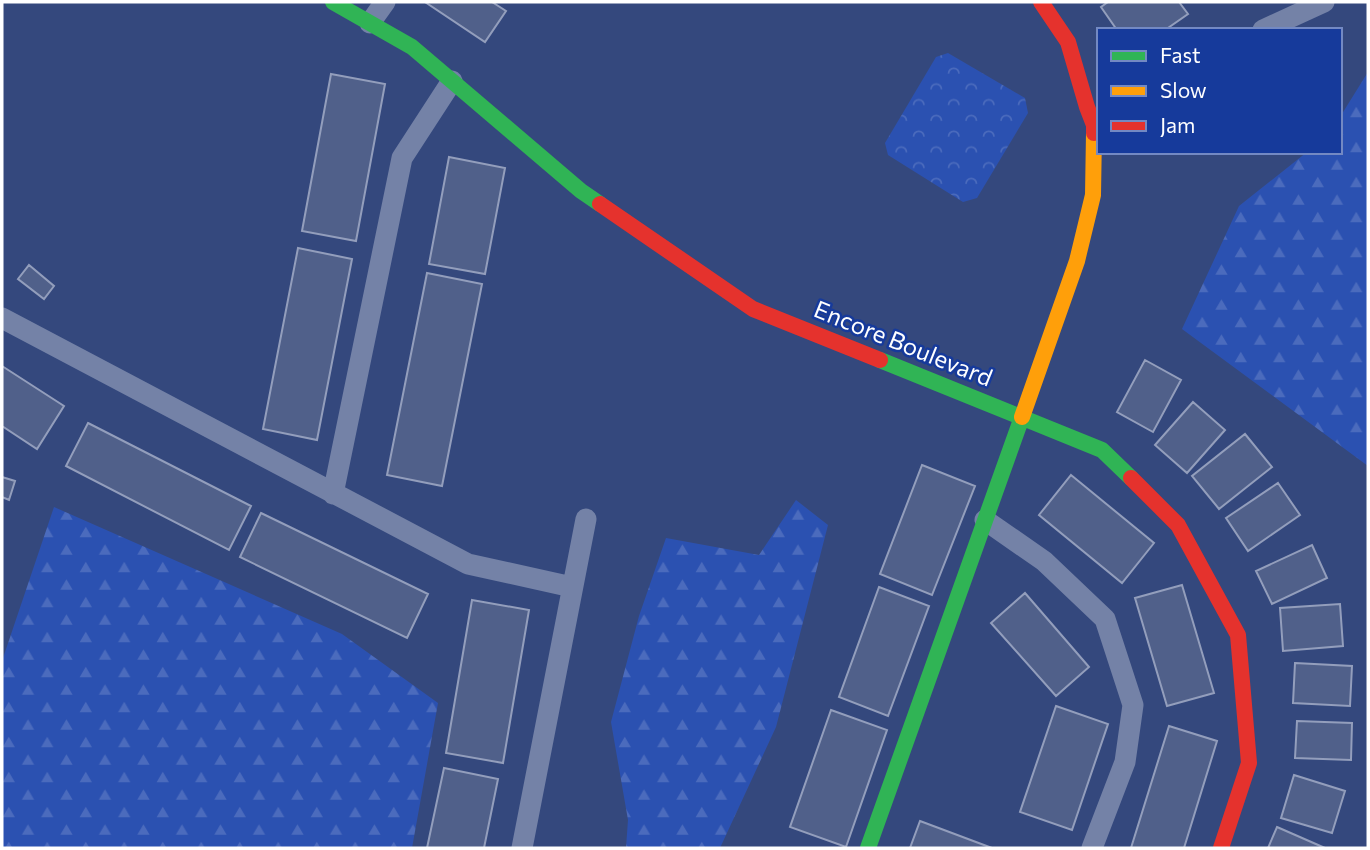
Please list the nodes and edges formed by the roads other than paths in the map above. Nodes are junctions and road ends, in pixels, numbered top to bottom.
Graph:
1 (333, 2) edge
2 (385, 2) edge
3 (1041, 2) edge
4 (1324, 2) edge
5 (370, 23) junction
6 (1267, 28) edge
7 (452, 81) junction
8 (1093, 104) edge
9 (2, 318) edge
10 (1021, 416) junction
11 (333, 494) junction
12 (586, 519) dead end
13 (985, 520) junction
14 (572, 587) junction
15 (522, 848) edge
16 (868, 848) edge
17 (1091, 848) edge
18 (1221, 848) edge

1 - 5 street, Encore Boulevard
2 - 5 street
3 - 8 street
4 - 6 street
5 - 7 street, Encore Boulevard
7 - 10 street, Encore Boulevard
7 - 11 street
8 - 10 street
9 - 11 street
10 - 13 street
10 - 18 street, Encore Boulevard
11 - 14 street
12 - 14 street
13 - 16 street
13 - 17 street
14 - 15 street

